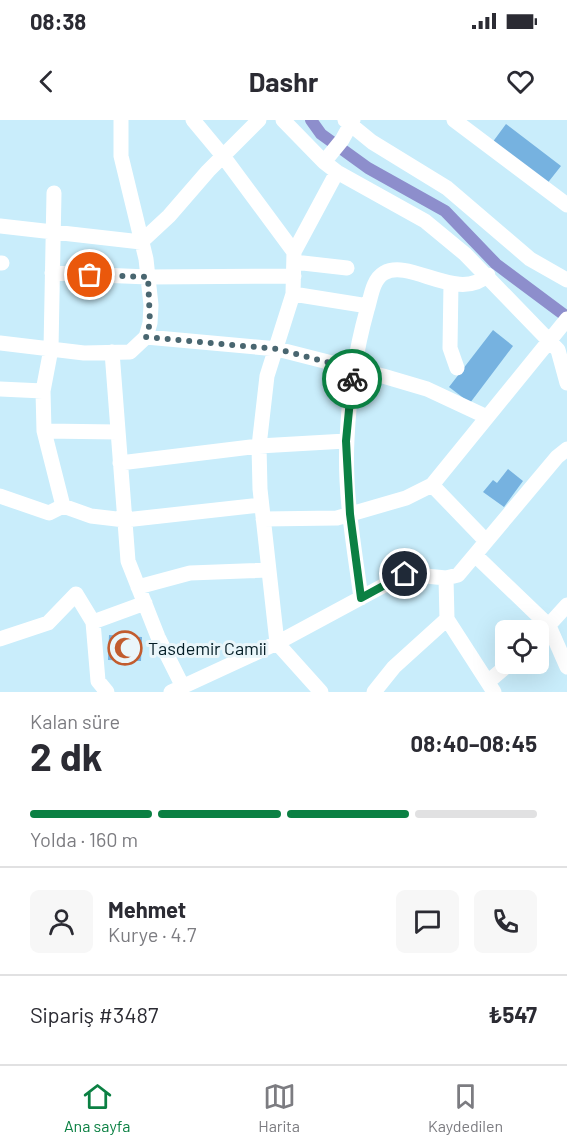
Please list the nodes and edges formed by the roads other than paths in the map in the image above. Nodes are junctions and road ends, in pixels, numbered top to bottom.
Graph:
1 (121, 120) edge
2 (193, 120) edge
3 (259, 120) edge
4 (283, 120) edge
5 (454, 120) edge
6 (350, 122) edge
7 (224, 156) junction
8 (327, 159) junction
9 (337, 172) junction
10 (54, 193) dead end
11 (567, 205) edge
12 (0, 226) edge
13 (52, 233) junction
14 (141, 242) junction
15 (294, 263) junction
16 (347, 268) dead end
17 (52, 273) junction
18 (488, 275) junction
19 (148, 277) junction
20 (567, 280) edge
21 (452, 284) junction
22 (293, 294) junction
23 (368, 306) junction
24 (567, 319) edge
25 (146, 337) junction
26 (549, 340) junction
27 (0, 343) edge
28 (51, 348) junction
29 (277, 349) junction
30 (112, 352) junction
31 (457, 368) dead end
32 (353, 369) junction
33 (567, 384) edge
34 (0, 389) edge
35 (43, 391) junction
36 (487, 417) junction
37 (44, 431) junction
38 (118, 432) junction
39 (346, 441) junction
40 (260, 446) junction
41 (567, 449) edge
42 (120, 463) junction
43 (432, 485) junction
44 (0, 496) edge
45 (63, 506) junction
46 (262, 512) junction
47 (350, 514) junction
48 (124, 520) junction
49 (486, 541) junction
50 (475, 555) junction
51 (268, 570) junction
52 (446, 578) junction
53 (138, 587) junction
54 (361, 598) junction
55 (145, 603) junction
56 (567, 605) edge
57 (447, 619) junction
58 (533, 620) edge
59 (93, 622) junction
60 (549, 626) edge
61 (0, 639) edge
62 (549, 640) edge
63 (277, 643) junction
64 (567, 667) edge
65 (501, 674) edge
66 (491, 687) edge
67 (177, 689) edge
68 (106, 692) edge
69 (321, 692) edge
70 (374, 692) edge

1 - 14 street
2 - 7 street
3 - 7 street
4 - 8 street
5 - 11 street
6 - 8 street
6 - 20 street
7 - 14 street
7 - 15 street
8 - 9 street
9 - 15 street
9 - 18 street
10 - 13 street
12 - 13 street
13 - 14 street
13 - 17 street
14 - 19 street
15 - 16 street
15 - 19 street
15 - 22 street
17 - 19 street
17 - 28 street
18 - 21 street
18 - 26 street
19 - 25 street
21 - 23 street
21 - 31 street
22 - 23 street
22 - 29 street
23 - 32 street
24 - 26 street
25 - 29 street
25 - 30 street
26 - 33 street
26 - 36 street
27 - 28 street
28 - 30 street
28 - 35 street
29 - 32 street
29 - 40 street
30 - 38 street
32 - 36 street
32 - 39 street
34 - 35 street
35 - 37 street
36 - 43 street
37 - 38 street
37 - 45 street
38 - 42 street
39 - 40 street
39 - 47 street
40 - 42 street
40 - 46 street
41 - 49 street
42 - 48 street
43 - 47 street
43 - 49 street
44 - 45 street
45 - 48 street
46 - 47 street
46 - 48 street
46 - 51 street
47 - 54 street
48 - 53 street
49 - 50 street
50 - 52 street
50 - 58 street
51 - 53 street
51 - 63 street
52 - 54 street
52 - 57 street
53 - 55 street
54 - 63 street
55 - 59 street
55 - 67 street
56 - 60 street
57 - 66 street
57 - 70 street
59 - 61 street
59 - 68 street
62 - 64 street
63 - 67 street
63 - 69 street
65 - 66 street

